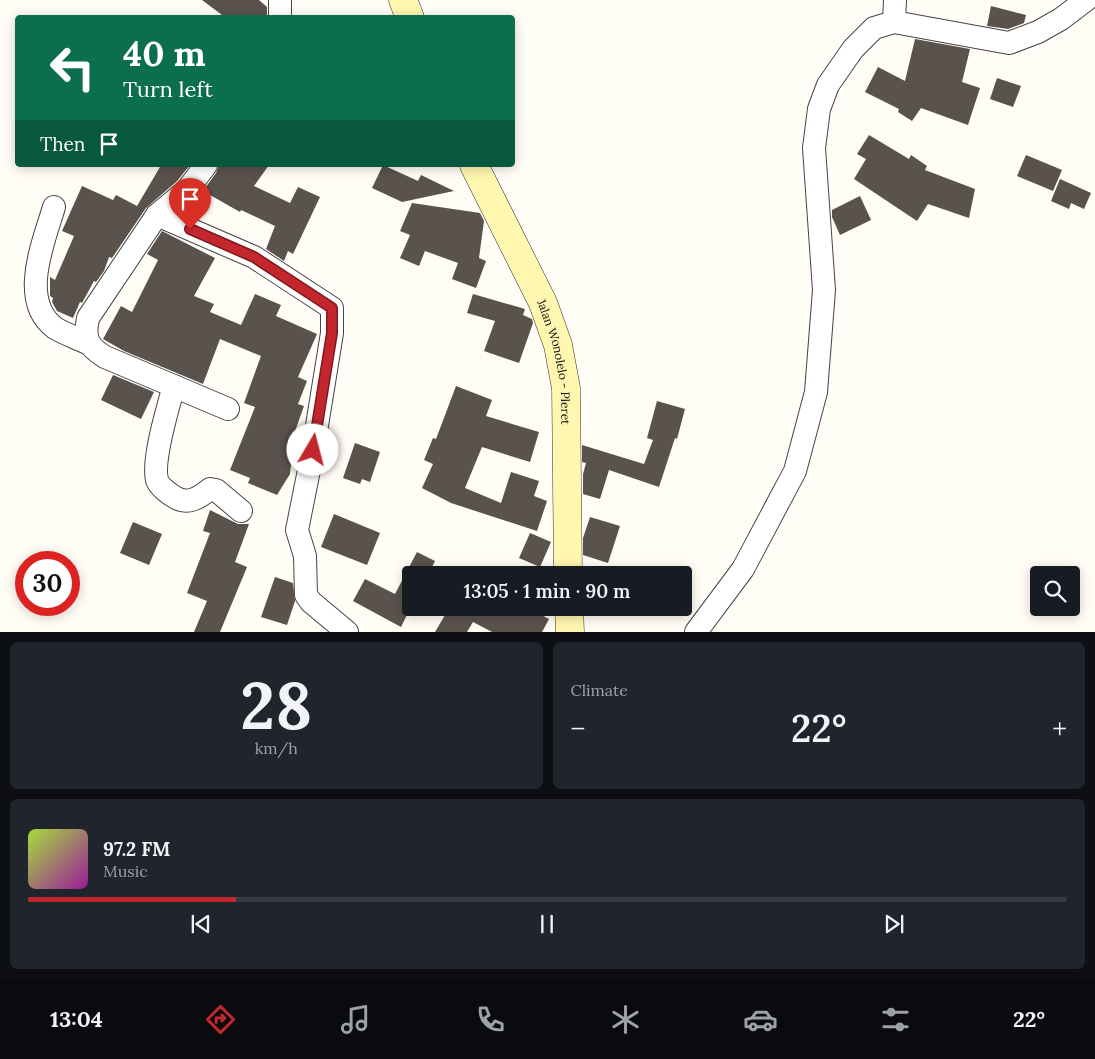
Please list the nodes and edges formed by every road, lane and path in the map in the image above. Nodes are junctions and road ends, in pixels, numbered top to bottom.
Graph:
1 (280, 0) edge
2 (403, 0) edge
3 (1086, 0) edge
4 (894, 11) edge
5 (280, 15) edge
6 (409, 15) edge
7 (204, 167) edge
8 (475, 167) edge
9 (54, 207) dead end
10 (157, 215) junction
11 (87, 342) junction
12 (174, 386) junction
13 (228, 409) dead end
14 (241, 511) dead end
15 (568, 566) edge
16 (569, 616) edge
17 (347, 632) edge
18 (570, 632) edge
19 (696, 632) edge

1 - 5 street
2 - 6 main road
3 - 4 street
4 - 19 street
7 - 10 street
8 - 15 main road, Jalan Wonolelo - Pleret
9 - 11 street
10 - 11 street
10 - 17 street
11 - 12 street
12 - 13 street
12 - 14 street
16 - 18 main road

